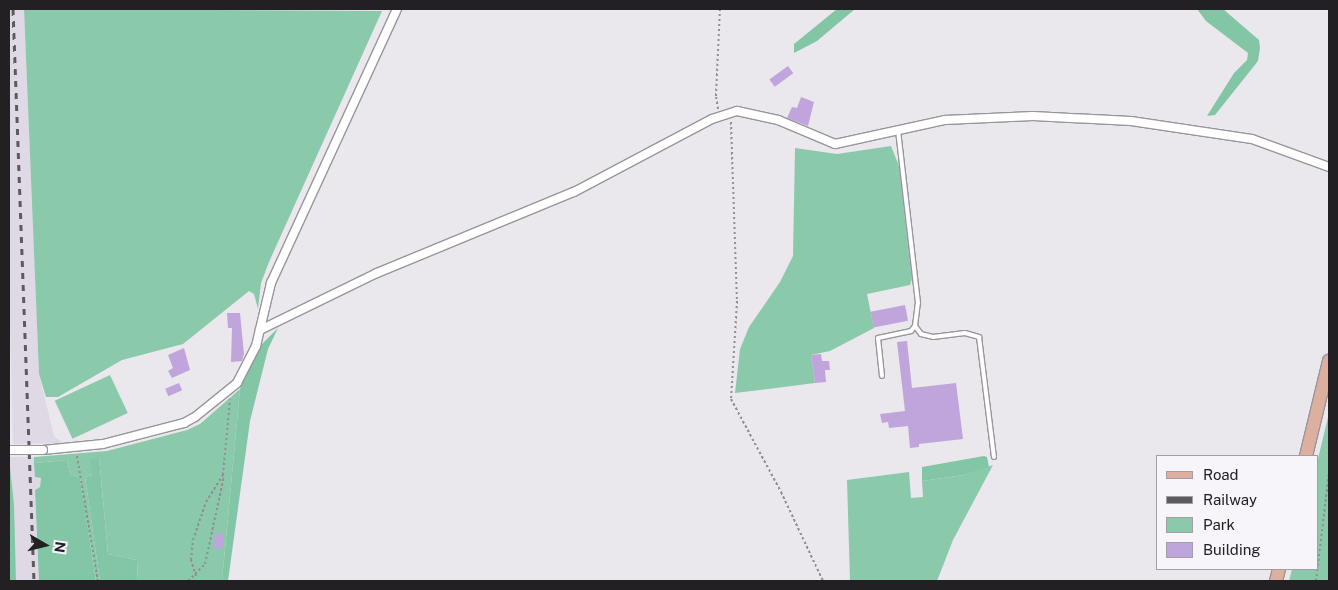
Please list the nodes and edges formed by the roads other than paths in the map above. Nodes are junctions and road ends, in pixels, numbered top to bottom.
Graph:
1 (397, 9) edge
2 (898, 129) junction
3 (1329, 167) edge
4 (915, 326) junction
5 (260, 330) junction
6 (1329, 360) edge
7 (882, 376) dead end
8 (9, 450) edge
9 (1306, 455) edge
10 (994, 457) dead end

1 - 5 street
2 - 3 street
2 - 4 lane
2 - 5 street
4 - 7 lane
4 - 10 lane
5 - 8 street, bridge
6 - 9 main road

